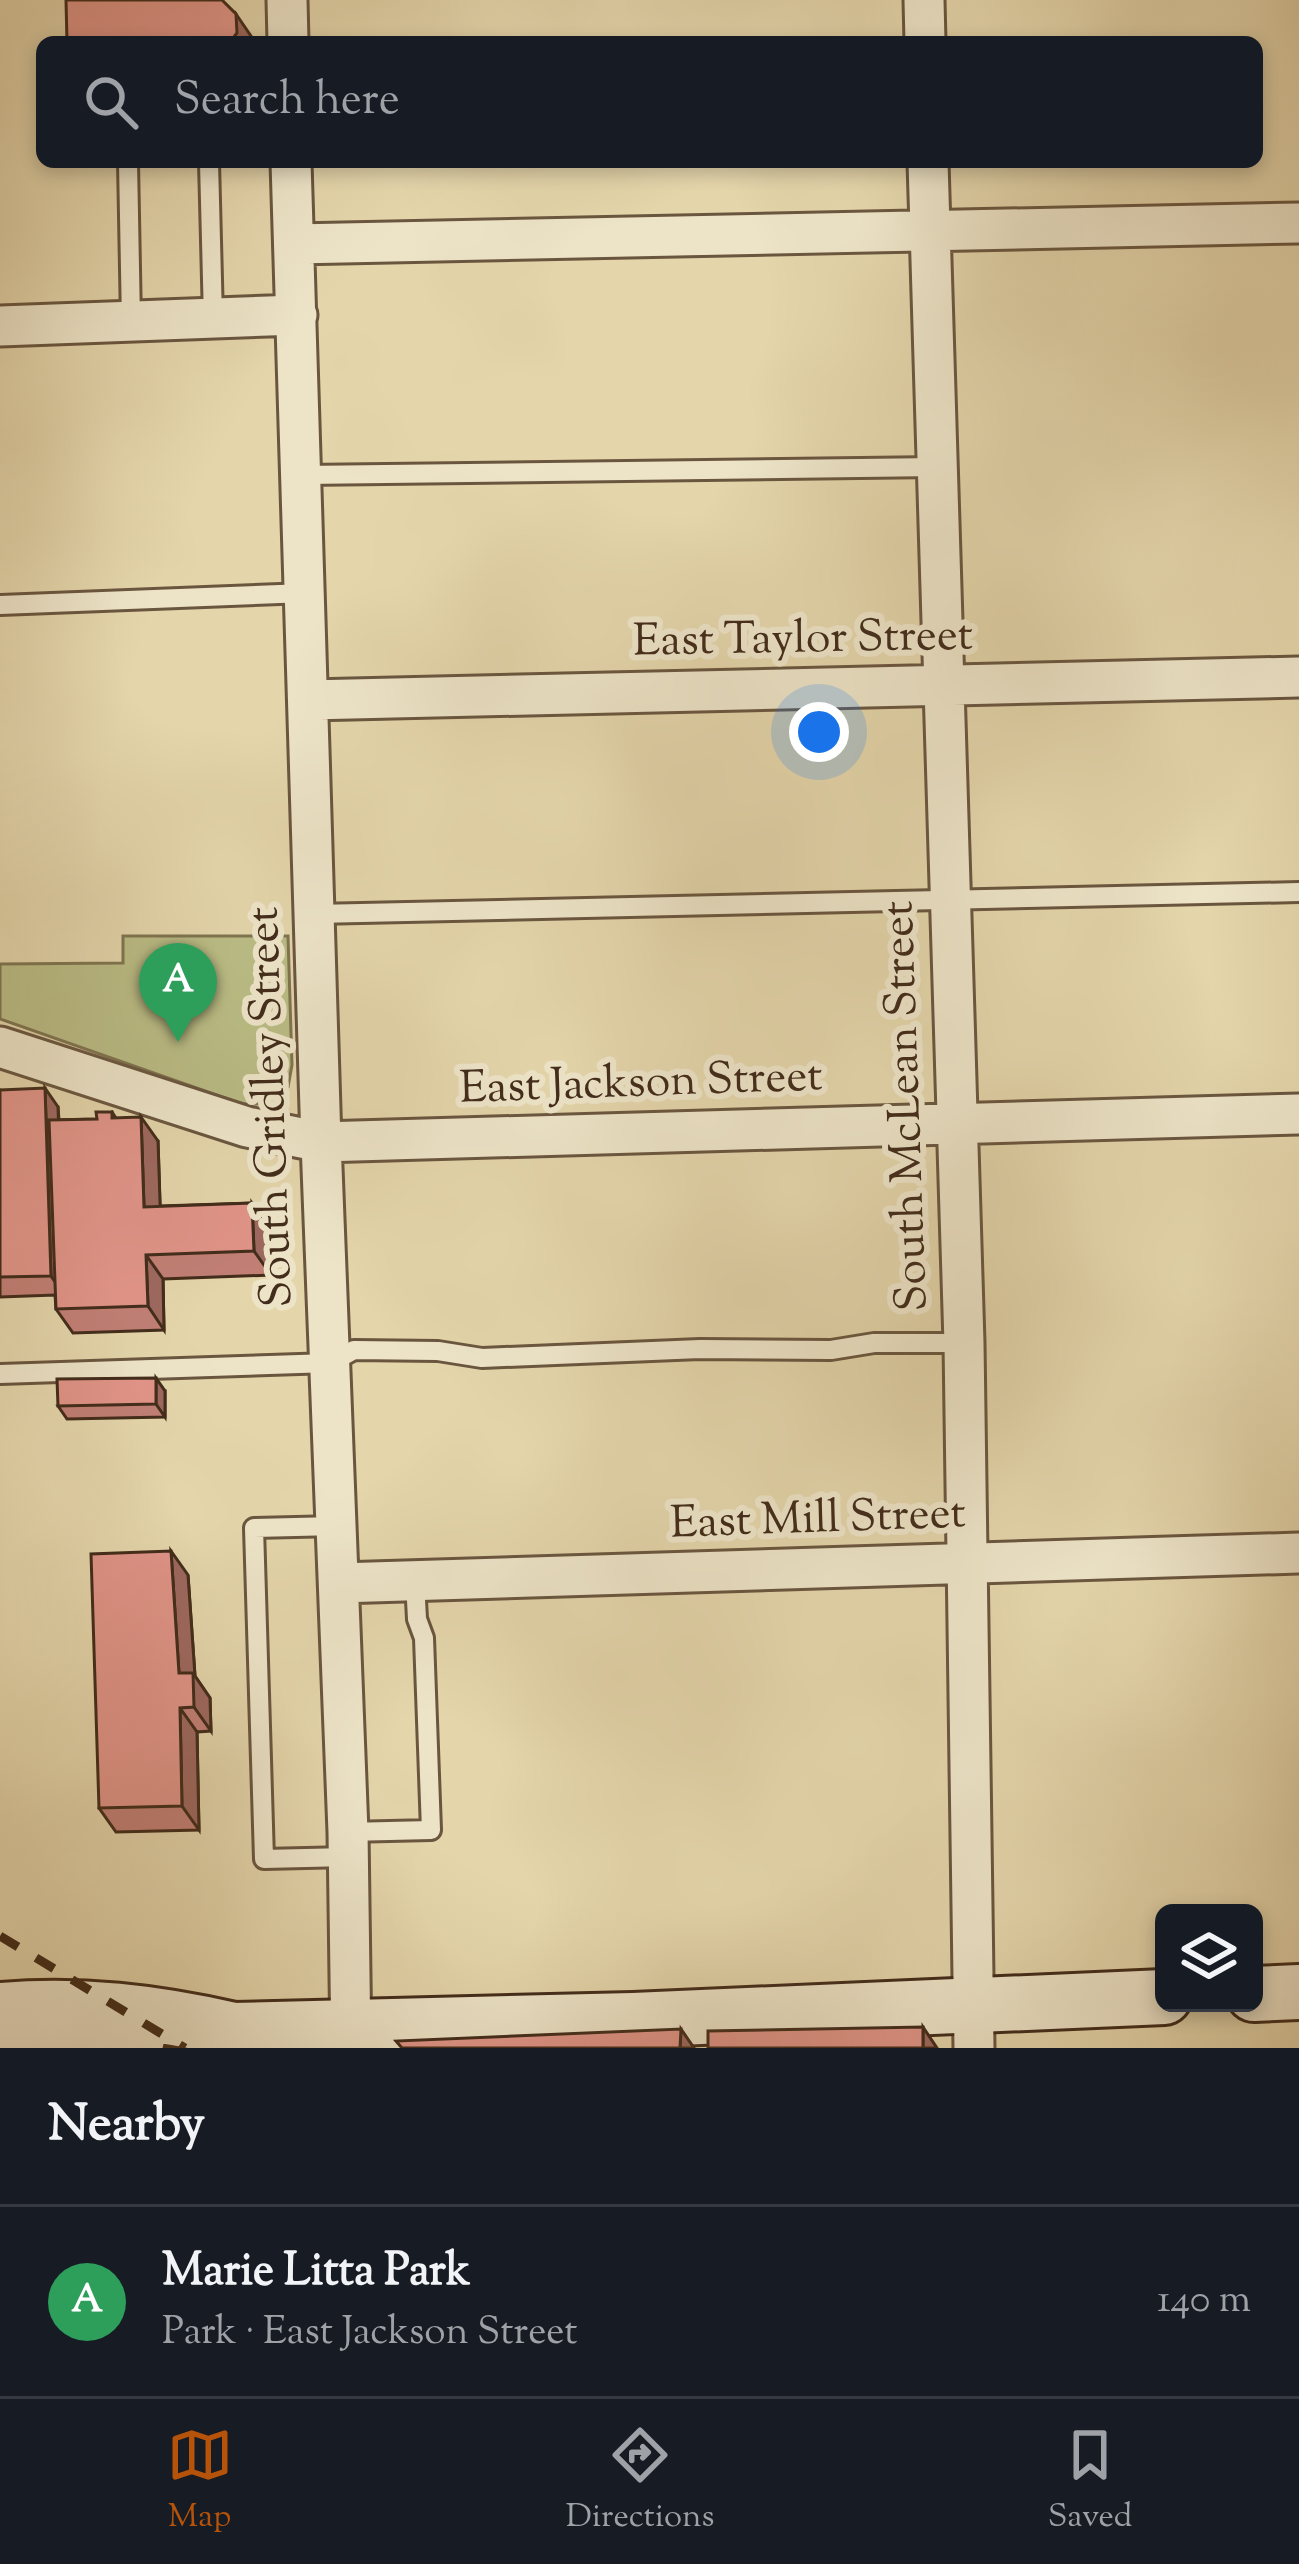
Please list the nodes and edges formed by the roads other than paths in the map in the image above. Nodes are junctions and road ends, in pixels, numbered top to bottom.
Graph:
1 (287, 0) edge
2 (923, 0) edge
3 (288, 36) edge
4 (925, 36) edge
5 (128, 168) edge
6 (209, 168) edge
7 (291, 168) edge
8 (928, 168) edge
9 (1299, 223) edge
10 (930, 234) junction
11 (296, 244) junction
12 (297, 315) junction
13 (213, 319) junction
14 (131, 322) junction
15 (0, 326) edge
16 (938, 467) junction
17 (303, 475) junction
18 (306, 593) junction
19 (0, 605) edge
20 (1299, 677) edge
21 (944, 686) junction
22 (309, 700) junction
23 (1299, 892) edge
24 (950, 899) junction
25 (315, 914) junction
26 (0, 1047) edge
27 (1299, 1114) edge
28 (957, 1124) junction
29 (321, 1142) junction
30 (964, 1343) junction
31 (330, 1363) junction
32 (0, 1374) edge
33 (337, 1526) junction
34 (1299, 1553) edge
35 (966, 1564) junction
36 (416, 1581) junction
37 (339, 1583) junction
38 (348, 1844) junction
39 (1299, 1992) edge
40 (1263, 1994) edge
41 (1155, 1998) edge
42 (0, 2010) edge
43 (973, 2026) edge
44 (233, 2030) junction
45 (351, 2037) edge
46 (20, 2048) edge

1 - 3 street
2 - 4 street
5 - 14 lane
6 - 13 lane
7 - 11 street, South Gridley Street
8 - 10 street, South McLean Street
9 - 10 street
10 - 11 street
10 - 16 street, South McLean Street
11 - 12 street, South Gridley Street
12 - 13 street
12 - 17 street, South Gridley Street
13 - 14 street
14 - 15 street
16 - 17 lane
16 - 21 street, South McLean Street
17 - 18 street, South Gridley Street
18 - 19 lane
18 - 22 street, South Gridley Street
20 - 21 street, East Taylor Street
21 - 22 street, East Taylor Street
21 - 24 street, South McLean Street
22 - 25 street, South Gridley Street
23 - 24 lane
24 - 25 lane
24 - 28 street, South McLean Street
25 - 29 street, South Gridley Street
26 - 29 street, East Jackson Street
27 - 28 street, East Jackson Street
28 - 29 street, East Jackson Street
28 - 30 street, South McLean Street
29 - 31 street, South Gridley Street
30 - 31 lane
30 - 35 street, South McLean Street
31 - 32 lane
31 - 33 street, South Gridley Street
33 - 37 street, South Gridley Street
33 - 38 lane
34 - 35 street, East Mill Street
35 - 36 street, East Mill Street
35 - 43 street, South McLean Street
36 - 37 street, East Mill Street
36 - 38 lane
37 - 38 street, South Gridley Street
38 - 45 street, South Gridley Street
39 - 40 main road
41 - 43 main road
42 - 44 main road
43 - 45 main road
44 - 45 main road
44 - 46 main road

